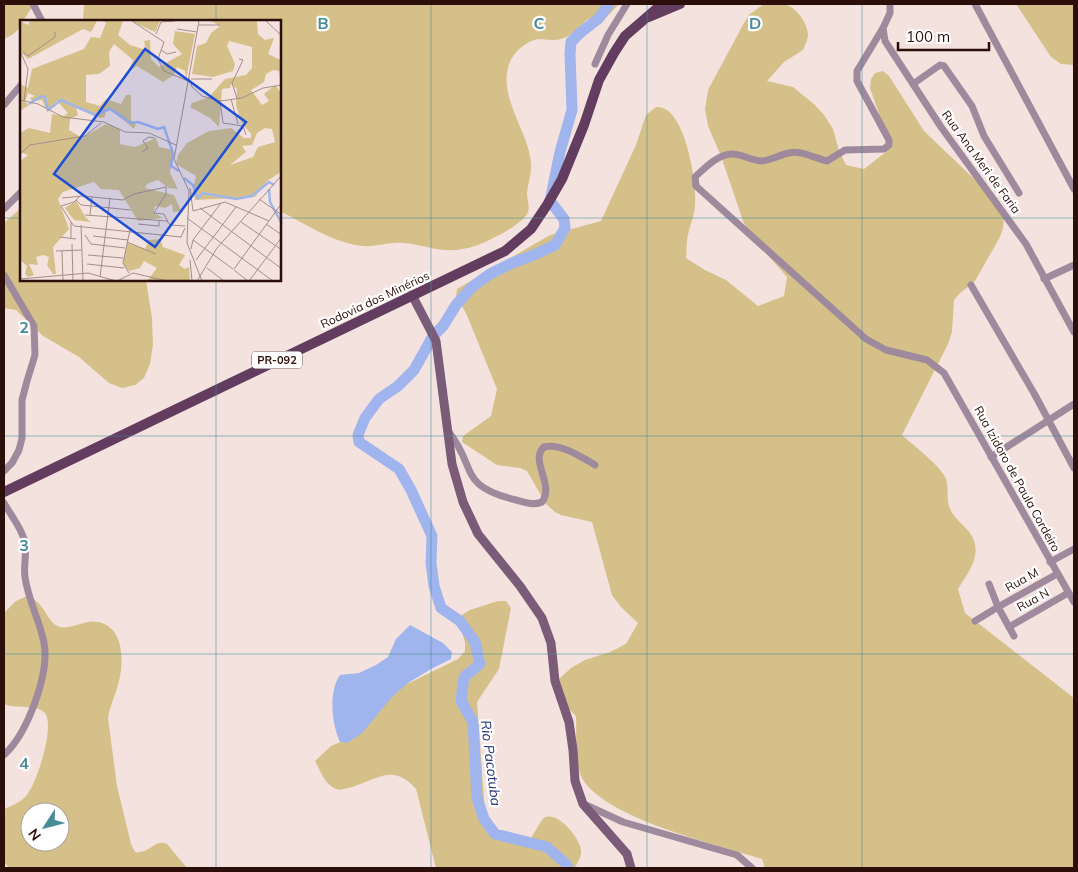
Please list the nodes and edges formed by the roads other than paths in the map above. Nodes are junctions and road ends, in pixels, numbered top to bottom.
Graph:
1 (33, 4) edge
2 (627, 4) edge
3 (662, 4) edge
4 (680, 4) edge
5 (890, 4) edge
6 (976, 4) edge
7 (648, 17) junction
8 (41, 20) edge
9 (883, 28) junction
10 (595, 64) dead end
11 (913, 84) junction
12 (20, 86) edge
13 (4, 105) edge
14 (1074, 189) edge
15 (20, 193) edge
16 (1018, 194) dead end
17 (4, 209) edge
18 (1074, 265) edge
19 (4, 275) edge
20 (1044, 279) junction
21 (971, 285) dead end
22 (412, 295) junction
23 (1074, 332) edge
24 (1074, 404) edge
25 (1047, 420) junction
26 (448, 431) junction
27 (991, 457) junction
28 (595, 465) dead end
29 (1074, 468) edge
30 (4, 471) edge
31 (4, 492) edge
32 (4, 503) edge
33 (1074, 548) edge
34 (1050, 562) junction
35 (1057, 574) junction
36 (989, 584) dead end
37 (1068, 593) junction
38 (1074, 602) edge
39 (998, 606) junction
40 (975, 621) dead end
41 (1009, 627) junction
42 (1014, 636) dead end
43 (4, 754) edge
44 (583, 804) junction
45 (631, 868) edge
46 (752, 868) edge

1 - 8 street
2 - 10 street
3 - 7 main road, Rodovia dos Minérios / PR-092
4 - 7 main road, Rodovia dos Minérios / PR-092
5 - 9 street
6 - 14 street
7 - 22 main road, Rodovia dos Minérios / PR-092
9 - 11 street, Rua Ana Meri de Faria
9 - 27 street, Rua Izidoro de Paula Cordeiro
11 - 16 street
11 - 20 street, Rua Ana Meri de Faria
12 - 13 street
15 - 17 street
18 - 20 street
19 - 30 street
20 - 23 street, Rua Ana Meri de Faria
21 - 25 street
22 - 26 street
22 - 31 main road, Rodovia dos Minérios / PR-092
24 - 25 street
25 - 27 street
25 - 29 street
26 - 28 street
26 - 44 street
27 - 34 street, Rua Izidoro de Paula Cordeiro
32 - 43 street
33 - 34 street
34 - 35 street, Rua Izidoro de Paula Cordeiro
35 - 37 street, Rua Izidoro de Paula Cordeiro
35 - 39 street, Rua M
36 - 39 street
37 - 38 street, Rua Izidoro de Paula Cordeiro
37 - 41 street, Rua N
39 - 40 street, Rua M
39 - 41 street
41 - 42 street
44 - 45 street
44 - 46 street

